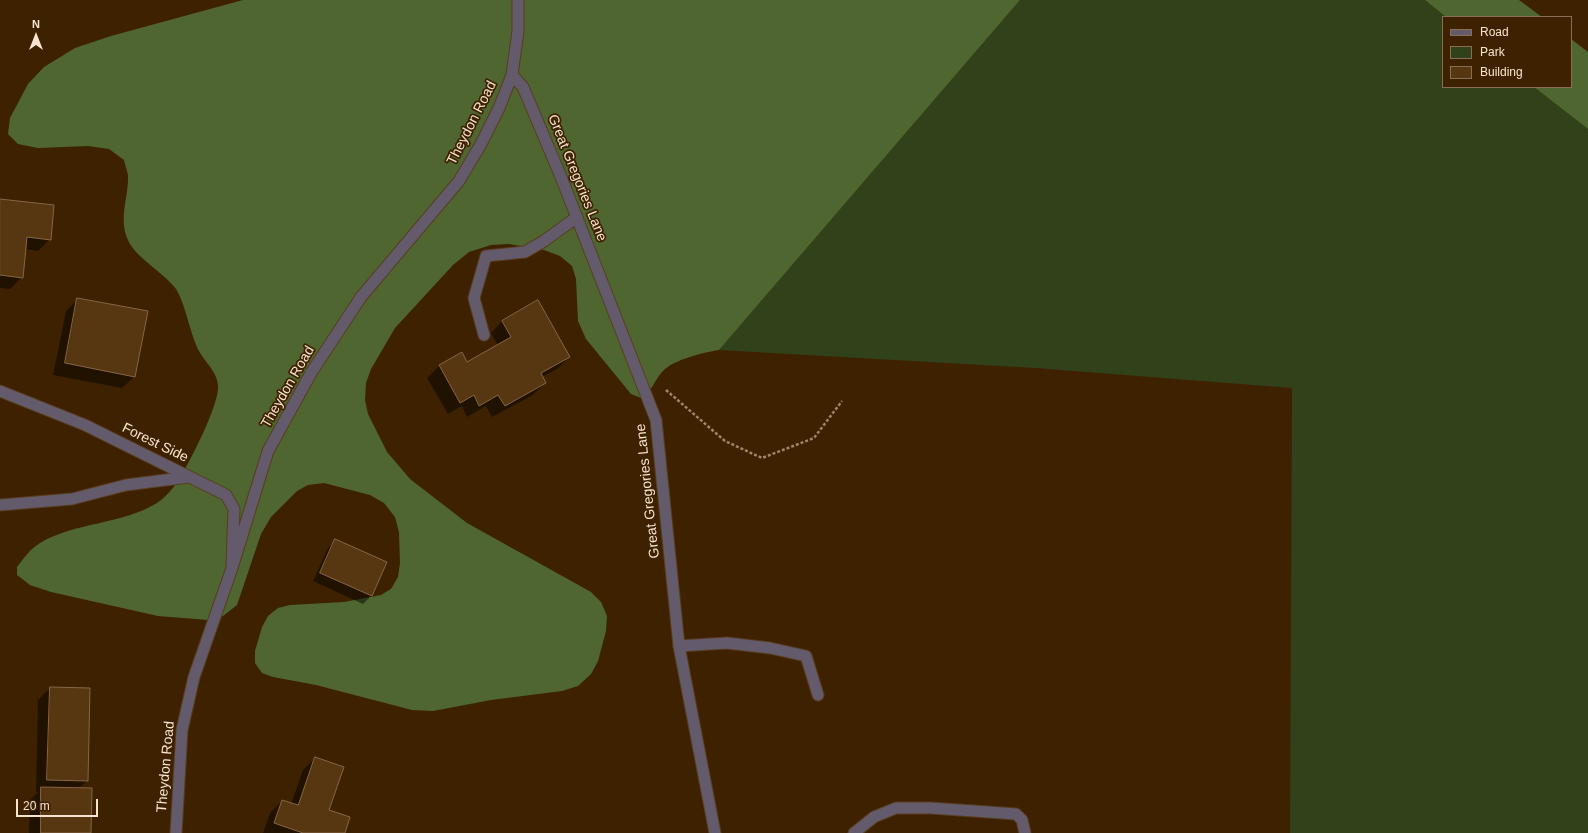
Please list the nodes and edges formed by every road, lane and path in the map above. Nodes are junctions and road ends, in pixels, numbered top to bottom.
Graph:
1 (518, 0) edge
2 (512, 75) junction
3 (577, 217) junction
4 (484, 335) dead end
5 (662, 387) dead end
6 (0, 391) edge
7 (842, 401) dead end
8 (190, 477) junction
9 (0, 505) edge
10 (232, 568) junction
11 (679, 646) junction
12 (818, 695) dead end
13 (176, 833) edge
14 (715, 833) edge
15 (854, 833) edge
16 (1025, 833) edge

1 - 2 street, Theydon Road
2 - 3 street, Great Gregories Lane
2 - 10 street, Theydon Road
3 - 4 street
3 - 11 street, Great Gregories Lane
5 - 7 path
6 - 8 street, Forest Side
8 - 9 street
8 - 10 street, Forest Side
10 - 13 street, Theydon Road
11 - 12 street
11 - 14 street, Great Gregories Lane
15 - 16 street

